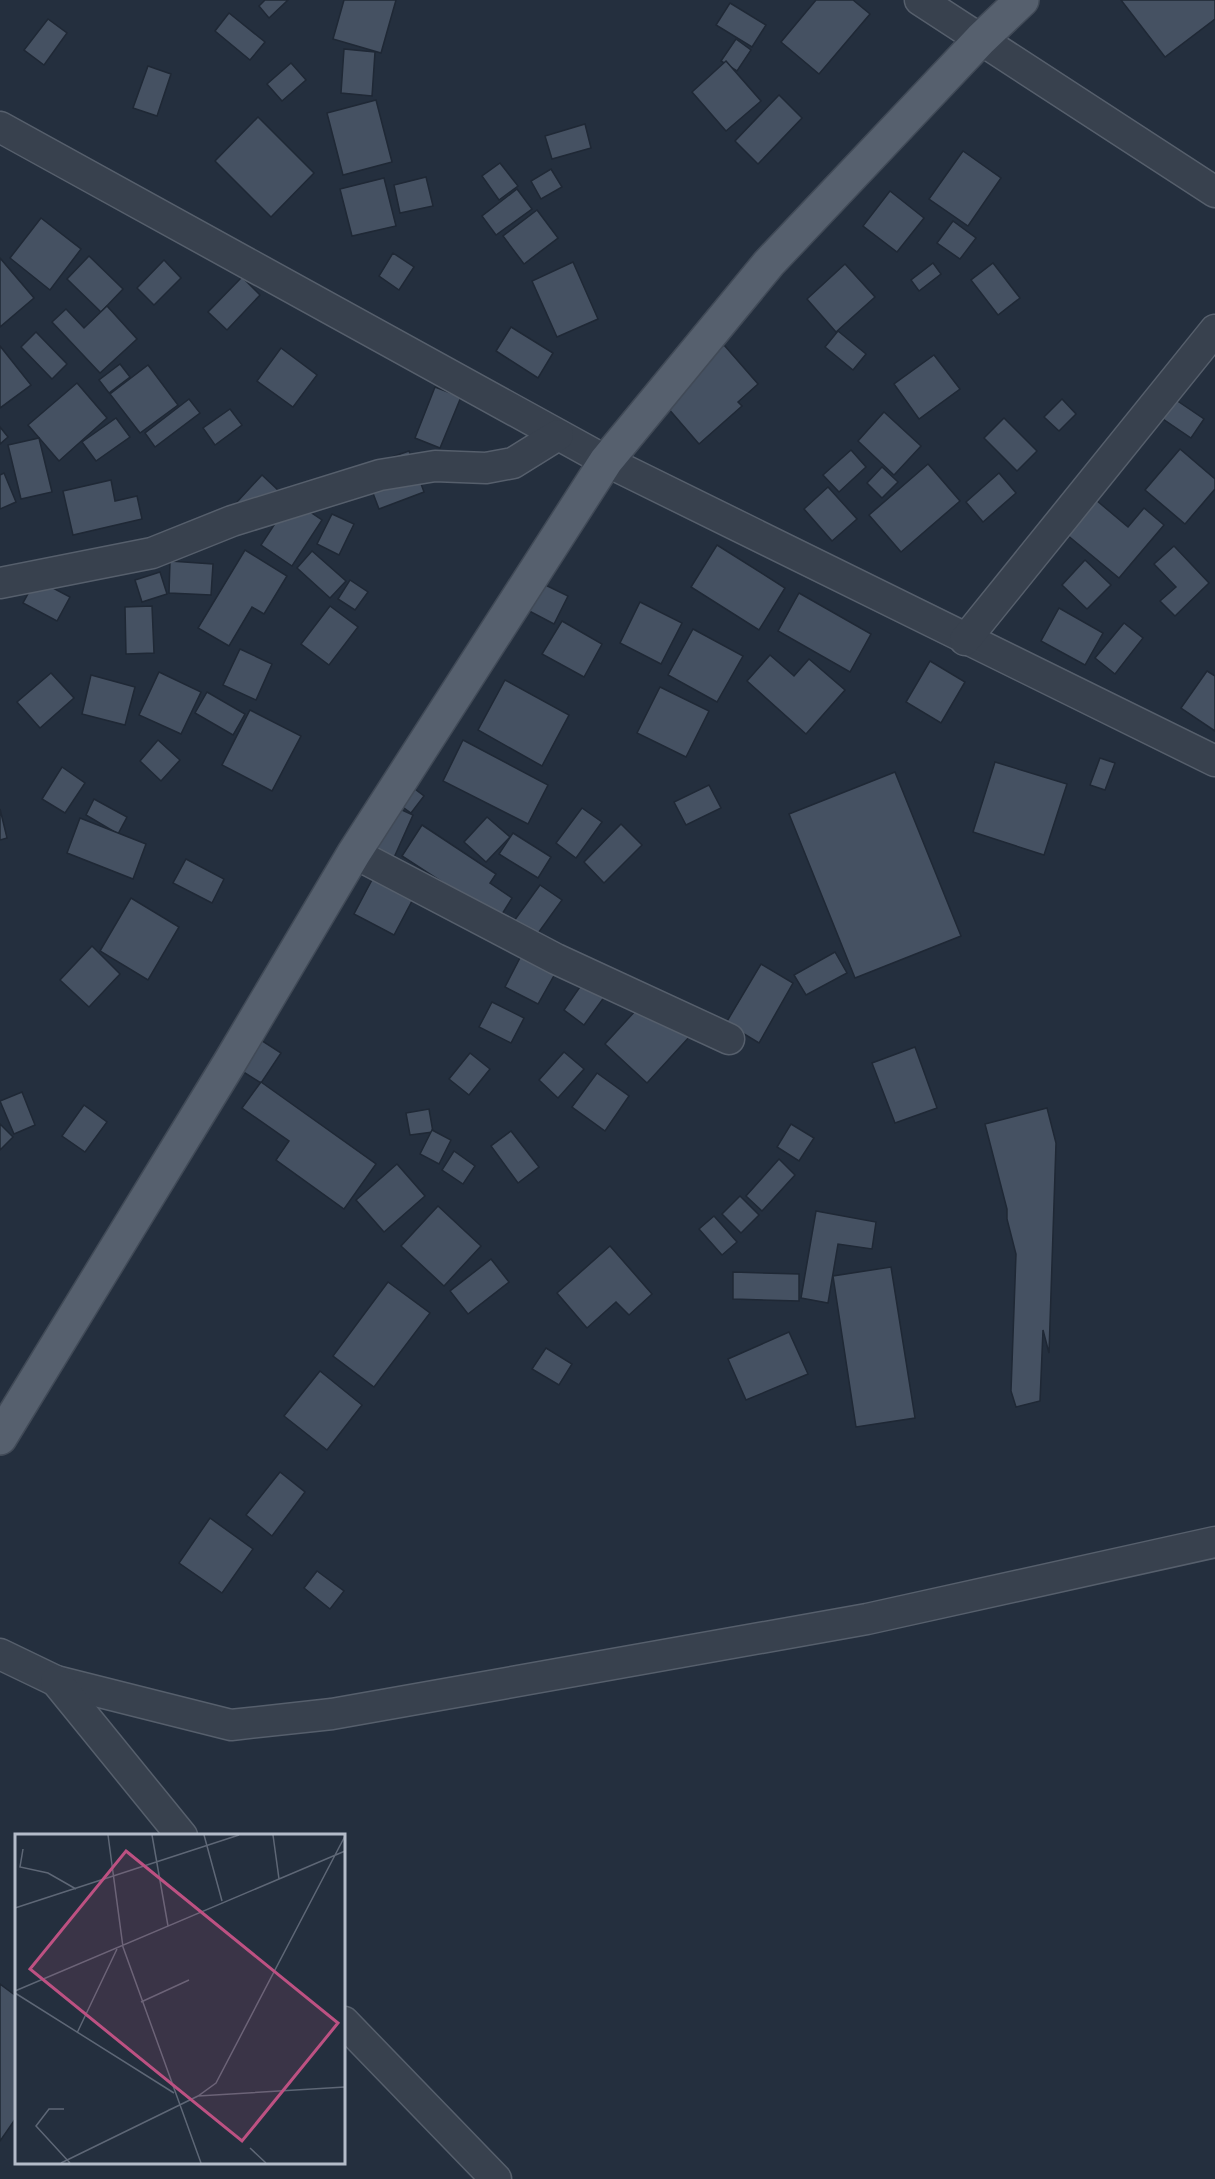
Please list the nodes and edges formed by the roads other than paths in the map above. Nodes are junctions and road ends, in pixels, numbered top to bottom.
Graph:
1 (920, 0) edge
2 (1022, 0) edge
3 (981, 39) junction
4 (0, 127) edge
5 (1215, 192) edge
6 (1215, 330) edge
7 (558, 435) junction
8 (606, 461) junction
9 (0, 583) edge
10 (965, 640) junction
11 (1215, 761) edge
12 (354, 853) junction
13 (729, 1039) dead end
14 (0, 1438) edge
15 (1215, 1542) edge
16 (0, 1654) edge
17 (56, 1681) junction
18 (180, 1834) edge
19 (345, 2023) edge
20 (496, 2179) edge

1 - 3 street
2 - 3 main road
3 - 5 street
3 - 8 main road
4 - 7 street
6 - 10 street
7 - 8 street
7 - 9 street
8 - 10 street
8 - 12 main road
10 - 11 street
12 - 13 street
12 - 14 main road
15 - 17 street
16 - 17 street
17 - 18 street
19 - 20 street

